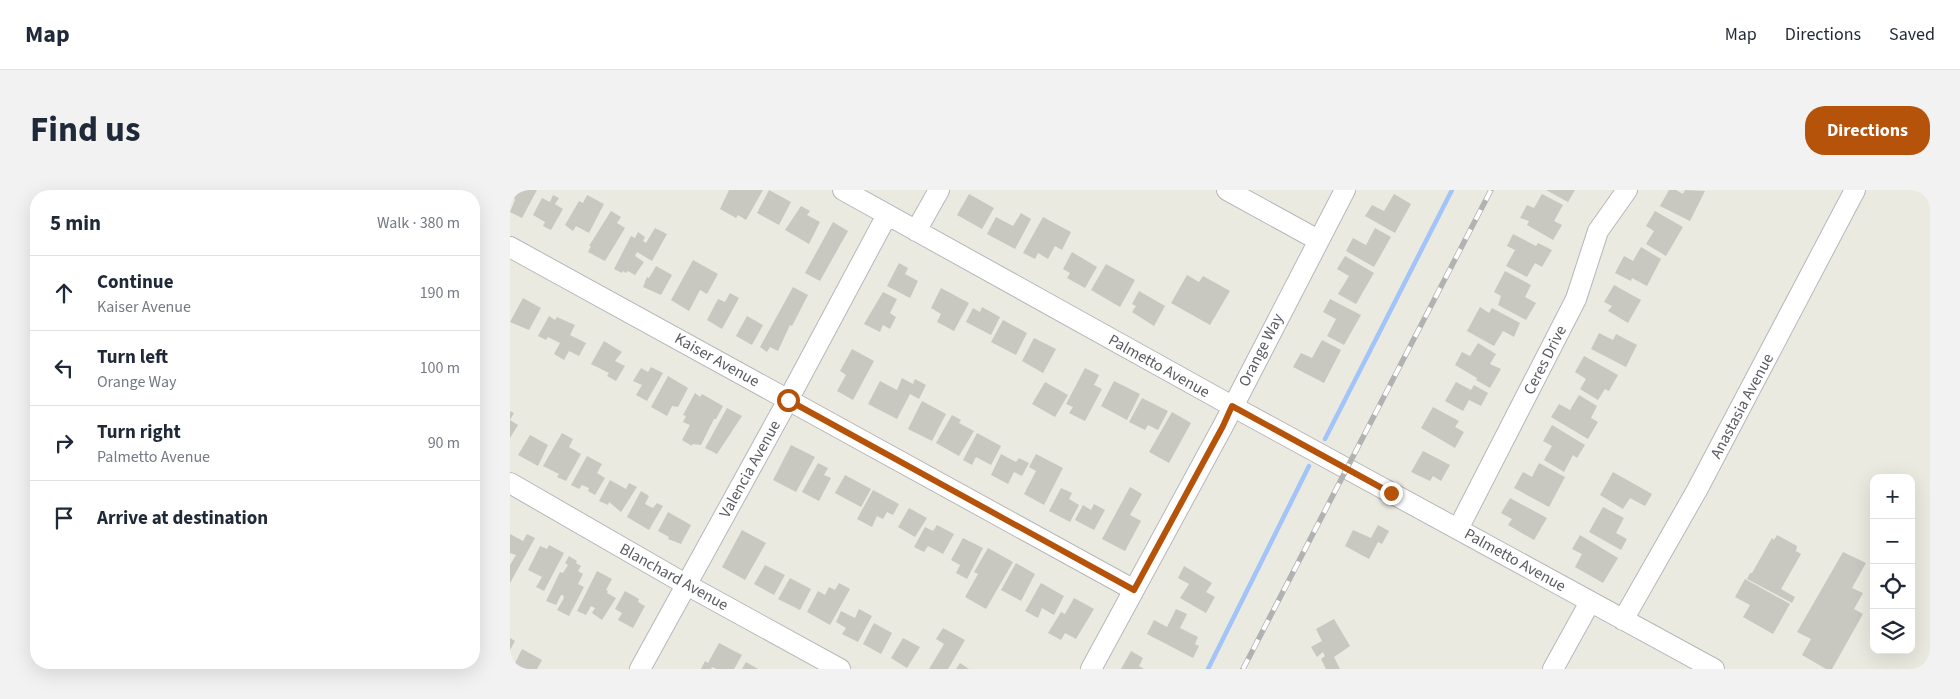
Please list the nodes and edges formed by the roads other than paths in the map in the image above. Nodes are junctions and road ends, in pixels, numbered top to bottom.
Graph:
1 (842, 190) edge
2 (939, 190) edge
3 (1227, 190) edge
4 (1345, 190) edge
5 (1627, 190) edge
6 (1856, 190) edge
7 (887, 215) junction
8 (916, 231) junction
9 (1318, 240) junction
10 (510, 247) edge
11 (788, 400) junction
12 (1232, 406) junction
13 (510, 483) edge
14 (1458, 528) junction
15 (687, 585) junction
16 (1134, 590) junction
17 (1590, 602) junction
18 (1624, 620) junction
19 (640, 669) edge
20 (840, 669) edge
21 (1090, 669) edge
22 (1553, 669) edge
23 (1714, 669) edge

1 - 7 street, Palmetto Avenue
2 - 8 street
3 - 9 street
4 - 9 street, Orange Way
5 - 14 street, Ceres Drive
6 - 18 street, Anastasia Avenue
7 - 8 street, Palmetto Avenue
7 - 11 street, Valencia Avenue
8 - 12 street, Palmetto Avenue
9 - 12 street, Orange Way
10 - 11 street, Kaiser Avenue
11 - 15 street, Valencia Avenue
11 - 16 street, Kaiser Avenue
12 - 14 street, Palmetto Avenue
12 - 16 street, Orange Way
13 - 15 street, Blanchard Avenue
14 - 17 street, Palmetto Avenue
15 - 19 street, Valencia Avenue
15 - 20 street, Blanchard Avenue
16 - 21 street, Orange Way
17 - 18 street, Palmetto Avenue
17 - 22 street
18 - 23 street, Palmetto Avenue

